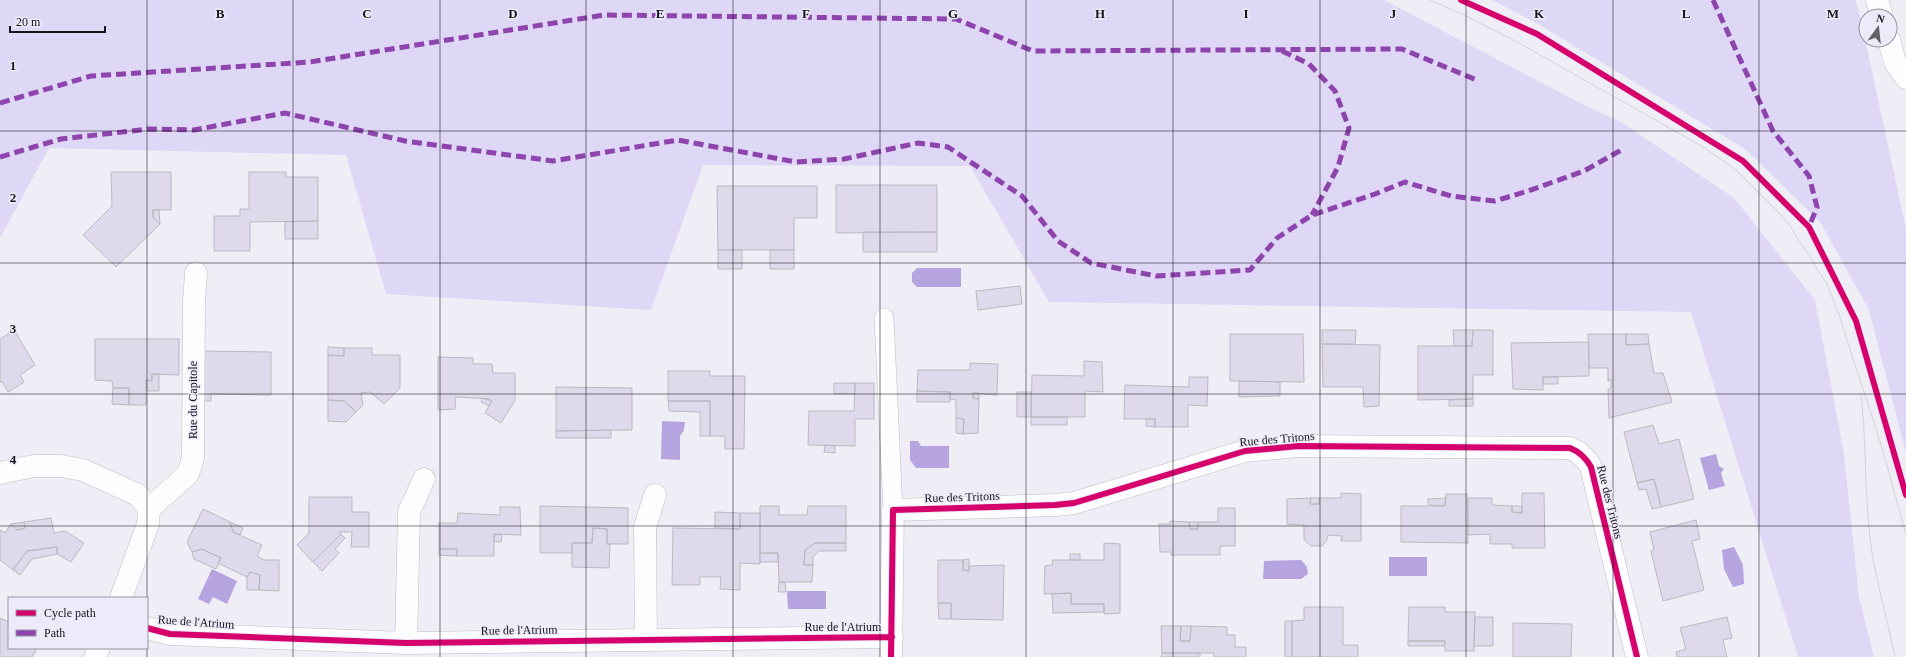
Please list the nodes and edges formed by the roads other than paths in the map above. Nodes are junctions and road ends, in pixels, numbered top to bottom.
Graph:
1 (1891, 48) edge
2 (1906, 78) edge
3 (196, 273) dead end
4 (884, 318) dead end
5 (0, 473) edge
6 (424, 479) dead end
7 (654, 495) dead end
8 (149, 509) junction
9 (893, 510) junction
10 (120, 597) edge
11 (148, 628) edge
12 (646, 639) junction
13 (406, 642) junction
14 (892, 647) edge
15 (1637, 657) edge

1 - 2 street
3 - 8 street, Rue du Capitole
4 - 9 lane
5 - 8 street
6 - 13 street
7 - 12 street
8 - 10 street
9 - 14 street
9 - 15 street, Rue des Tritons
11 - 13 street, Rue de l'Atrium
12 - 13 street, Rue de l'Atrium
12 - 14 street, Rue de l'Atrium

